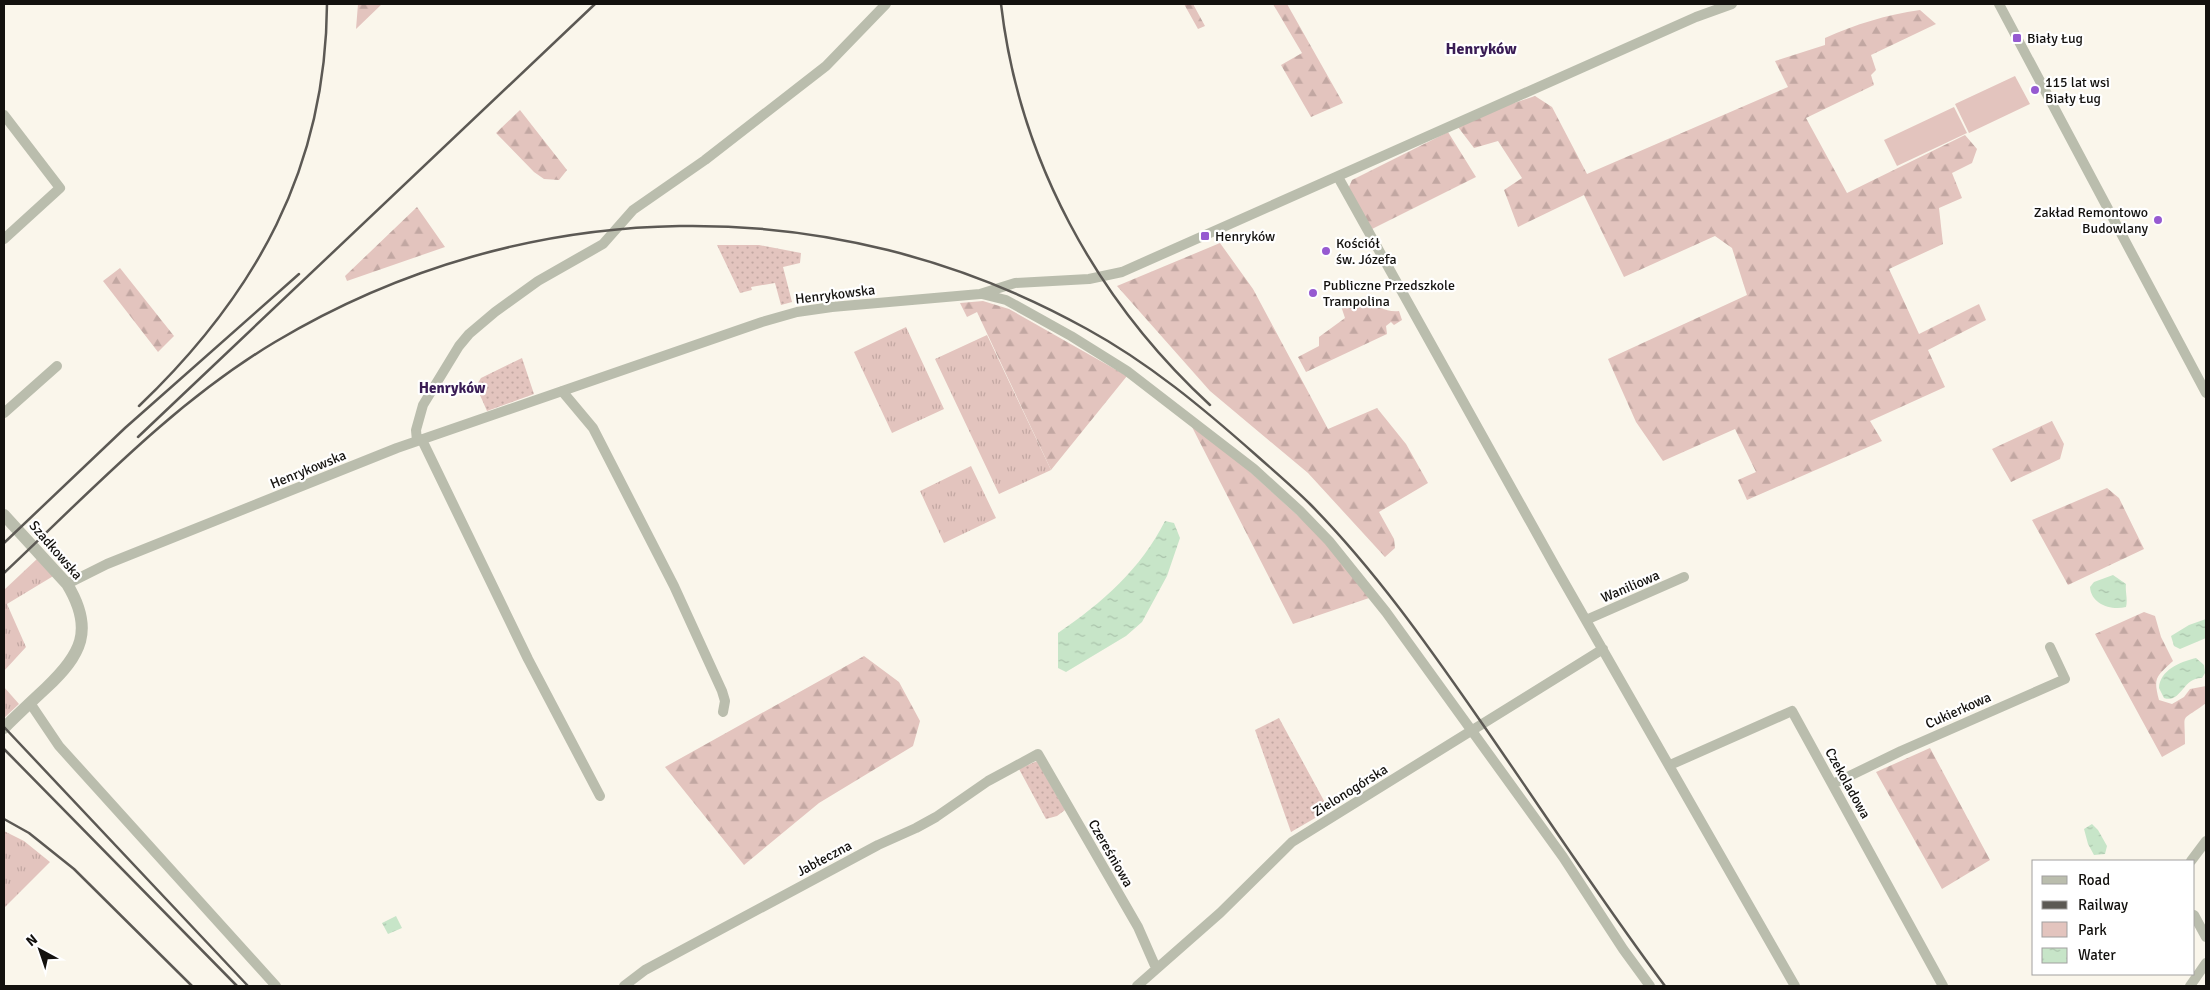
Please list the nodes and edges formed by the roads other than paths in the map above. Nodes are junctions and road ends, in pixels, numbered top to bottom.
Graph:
1 (886, 4) edge
2 (1732, 4) edge
3 (1999, 4) edge
4 (4, 115) edge
5 (1338, 177) junction
6 (4, 238) edge
7 (980, 294) junction
8 (57, 366) dead end
9 (562, 391) junction
10 (2206, 393) edge
11 (4, 413) edge
12 (420, 441) junction
13 (4, 515) edge
14 (1684, 577) dead end
15 (67, 584) junction
16 (1586, 620) junction
17 (2050, 647) dead end
18 (1603, 650) junction
19 (30, 703) junction
20 (723, 712) dead end
21 (4, 728) edge
22 (1472, 731) junction
23 (1038, 754) joint
24 (1670, 765) junction
25 (1832, 784) junction
26 (600, 796) dead end
27 (2206, 841) edge
28 (2192, 860) edge
29 (2195, 917) edge
30 (2206, 937) edge
31 (2206, 963) edge
32 (1156, 968) junction
33 (276, 986) edge
34 (624, 986) edge
35 (1136, 986) edge
36 (1650, 986) edge
37 (1795, 986) edge
38 (1943, 986) edge
39 (2190, 986) edge

1 - 12 street
2 - 5 street, Henrykowska
3 - 10 street
4 - 6 street
5 - 7 street, Henrykowska
5 - 16 street
7 - 9 street, Henrykowska
7 - 22 street
8 - 11 street
9 - 12 street, Henrykowska
9 - 20 street
12 - 15 street, Henrykowska
12 - 26 street
13 - 15 street, Szadkowska
14 - 16 street, Waniliowa
15 - 19 street, Szadkowska
16 - 18 street
17 - 25 street, Cukierkowa
18 - 22 street, Zielonogórska
18 - 24 street
19 - 21 street, Szadkowska
19 - 33 street
22 - 32 street, Zielonogórska
22 - 36 street
23 - 32 street, Czereśniowa
23 - 34 street, Jabłeczna
24 - 25 street, Czekoladowa
24 - 37 street
25 - 38 street, Czekoladowa
27 - 28 street
29 - 30 street
31 - 39 street
32 - 35 street, Zielonogórska

